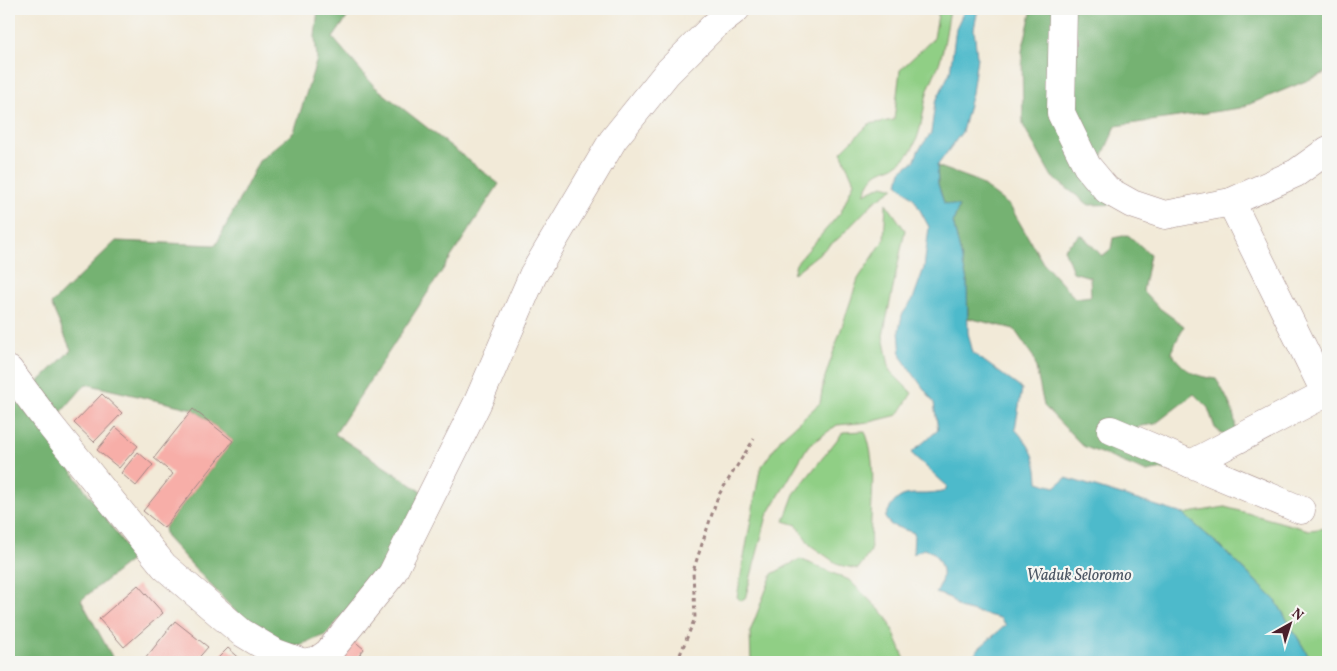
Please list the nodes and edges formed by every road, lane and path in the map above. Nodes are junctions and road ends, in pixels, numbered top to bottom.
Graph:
1 (736, 9) edge
2 (1063, 9) edge
3 (1328, 150) edge
4 (1231, 202) junction
5 (9, 370) edge
6 (1327, 393) edge
7 (1111, 430) dead end
8 (754, 439) dead end
9 (1191, 464) junction
10 (1301, 510) dead end
11 (301, 662) edge
12 (308, 662) edge
13 (677, 662) edge

1 - 12 street
2 - 4 street
3 - 4 street
4 - 6 street
5 - 11 street
6 - 9 street
7 - 9 street
8 - 13 path
9 - 10 street

